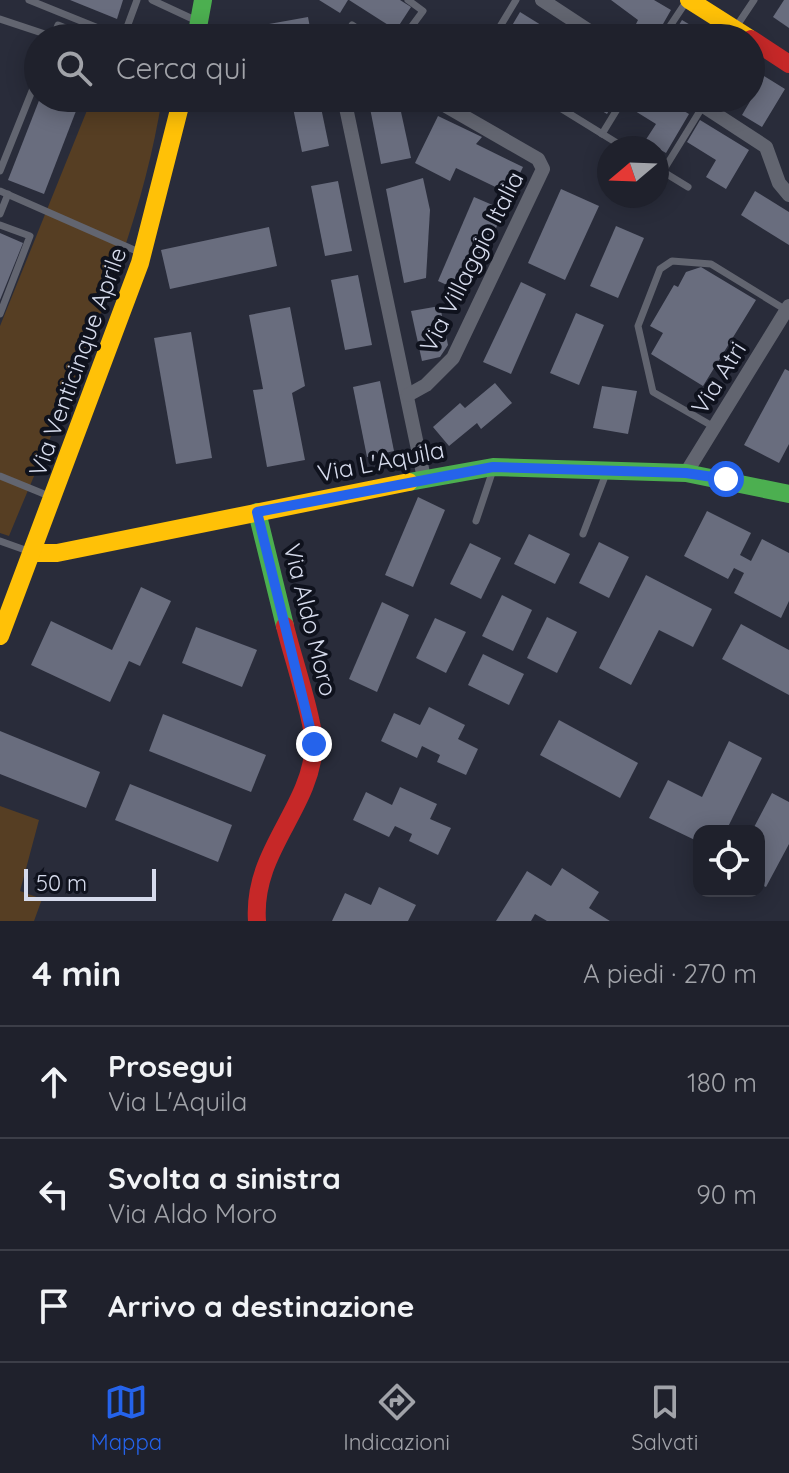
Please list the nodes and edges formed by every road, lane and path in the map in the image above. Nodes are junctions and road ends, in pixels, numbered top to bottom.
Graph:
1 (29, 0) edge
2 (137, 0) edge
3 (152, 0) edge
4 (203, 0) edge
5 (408, 0) edge
6 (516, 0) edge
7 (542, 0) edge
8 (688, 0) edge
9 (754, 0) edge
10 (560, 5) edge
11 (0, 19) edge
12 (88, 24) edge
13 (128, 24) edge
14 (188, 24) edge
15 (198, 24) edge
16 (413, 24) edge
17 (501, 24) edge
18 (583, 24) edge
19 (672, 24) edge
20 (727, 24) edge
21 (748, 24) edge
22 (24, 27) edge
23 (765, 48) edge
24 (789, 64) edge
25 (24, 111) edge
26 (178, 112) edge
27 (347, 112) edge
28 (456, 112) edge
29 (567, 112) edge
30 (615, 112) edge
31 (692, 112) edge
32 (712, 112) edge
33 (602, 134) junction
34 (605, 136) edge
35 (669, 153) edge
36 (0, 171) edge
37 (669, 175) edge
38 (688, 187) dead end
39 (4, 193) edge
40 (789, 195) edge
41 (0, 214) edge
42 (0, 225) edge
43 (143, 254) junction
44 (788, 308) edge
45 (0, 314) edge
46 (408, 395) junction
47 (714, 427) junction
48 (493, 467) junction
49 (608, 469) junction
50 (686, 473) junction
51 (0, 476) edge
52 (424, 478) junction
53 (789, 494) edge
54 (54, 498) junction
55 (257, 512) junction
56 (476, 521) dead end
57 (583, 534) dead end
58 (0, 541) edge
59 (33, 553) junction
60 (0, 636) edge
61 (257, 921) edge

1 - 12 lane
2 - 13 lane
3 - 14 lane
4 - 15 street
5 - 16 lane
6 - 17 lane
7 - 10 street
8 - 19 lane
8 - 20 street
9 - 21 lane
10 - 18 street
11 - 22 lane
23 - 24 street
25 - 36 lane
26 - 43 street, Via Venticinque Aprile
27 - 46 street, Via Villaggio Italia
28 - 46 street, Via Villaggio Italia
29 - 33 lane
30 - 33 lane
31 - 35 lane
32 - 40 street
33 - 34 lane
37 - 38 lane
39 - 41 lane
39 - 43 lane
42 - 45 lane
43 - 54 street, Via Venticinque Aprile
44 - 47 street, Via Atri
44 - 47 lane
46 - 52 street, Via Villaggio Italia
47 - 50 street, Via Atri
48 - 49 street, Via L'Aquila
48 - 52 street, Via L'Aquila
48 - 56 lane
49 - 50 street, Via L'Aquila
49 - 57 lane
50 - 53 street, Via L'Aquila
51 - 54 lane
52 - 55 street, Via L'Aquila
54 - 59 street, Via Venticinque Aprile
55 - 59 street, Via L'Aquila
55 - 61 street, Via Aldo Moro
58 - 59 lane
59 - 60 street, Via Venticinque Aprile

